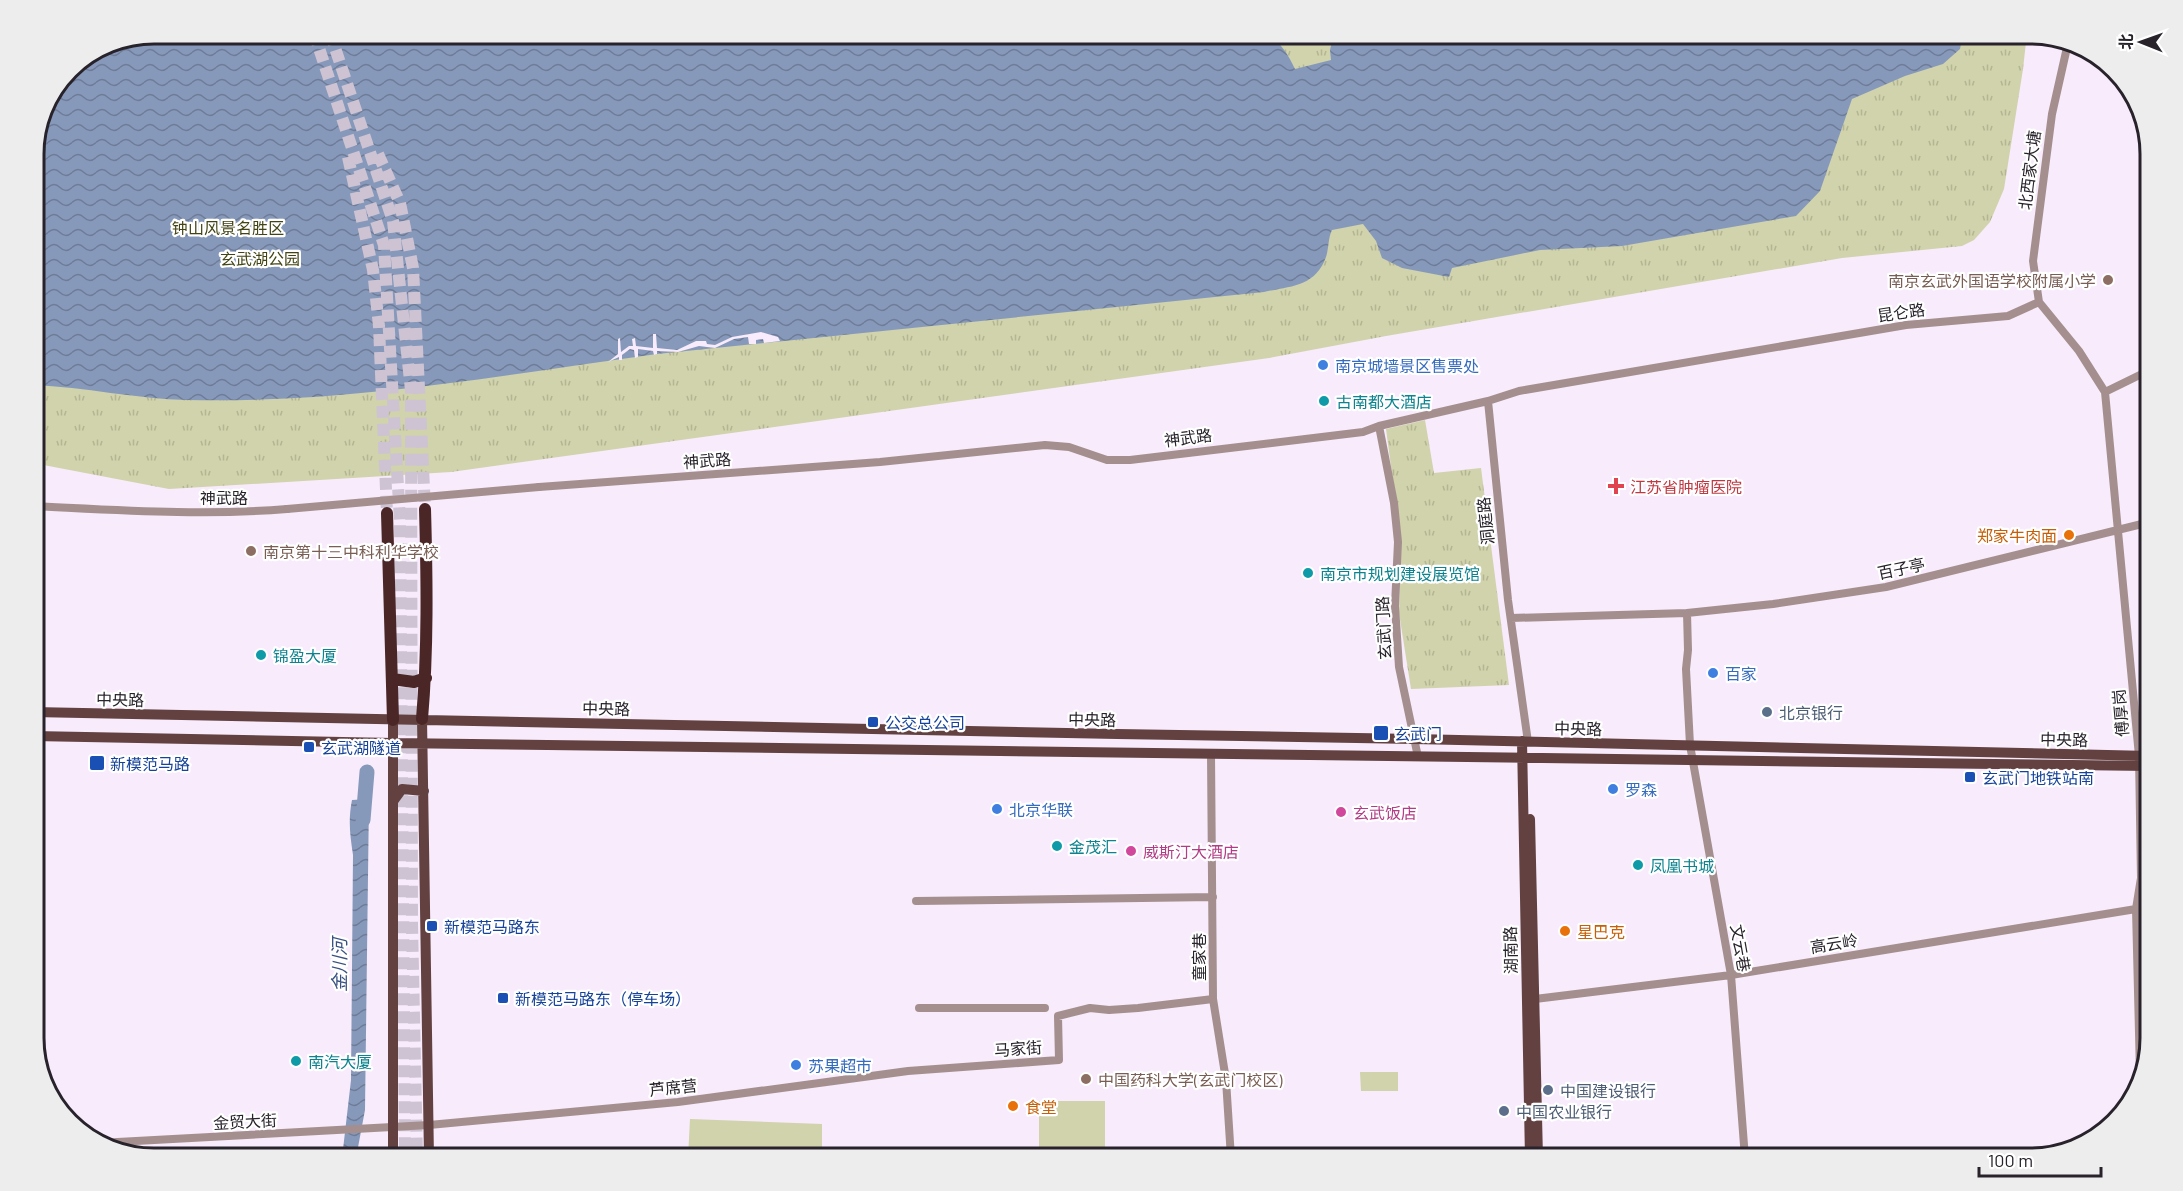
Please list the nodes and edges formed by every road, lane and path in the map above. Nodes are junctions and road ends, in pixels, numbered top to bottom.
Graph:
1 (2066, 50) edge
2 (2039, 302) junction
3 (2139, 375) edge
4 (2105, 392) junction
5 (1488, 401) junction
6 (1379, 426) junction
7 (44, 507) edge
8 (425, 509) tunnel mouth
9 (387, 513) tunnel mouth
10 (2139, 524) edge
11 (2118, 529) junction
12 (1687, 613) junction
13 (1511, 618) junction
14 (426, 678) junction
15 (392, 679) junction
16 (2140, 709) edge
17 (44, 712) edge
18 (422, 719) junction
19 (393, 720) junction
20 (44, 736) edge
21 (1414, 739) junction
22 (1525, 742) junction
23 (393, 743) junction
24 (423, 743) junction
25 (1690, 745) junction
26 (1211, 754) junction
27 (1418, 757) junction
28 (1526, 759) junction
29 (1692, 760) junction
30 (2140, 762) edge
31 (2140, 762) edge
32 (424, 791) junction
33 (394, 800) junction
34 (2140, 879) edge
35 (1213, 897) junction
36 (915, 901) dead end
37 (2136, 909) junction
38 (1731, 975) junction
39 (1213, 999) junction
40 (1535, 999) junction
41 (919, 1008) dead end
42 (1045, 1008) dead end
43 (2139, 1047) edge
44 (920, 1071) joint
45 (429, 1125) junction
46 (393, 1128) junction
47 (118, 1142) edge
48 (393, 1148) edge
49 (429, 1148) edge
50 (1230, 1148) edge
51 (1530, 1148) edge
52 (1538, 1148) edge
53 (1744, 1148) edge

1 - 2 street, 北西家大塘
2 - 4 street
2 - 5 street, 昆仑路
3 - 4 street
4 - 11 street
5 - 6 street, 神武路
5 - 13 street, 洞庭路
6 - 7 street, 神武路, bridge
6 - 21 street, 玄武门路
8 - 14 highway
9 - 15 highway
10 - 11 street, 百子亭
11 - 12 street, 百子亭
11 - 16 street, 傅厚岗
12 - 13 street, 百子亭
12 - 25 street
13 - 22 street, 洞庭路
14 - 15 highway
14 - 18 highway
15 - 19 highway
17 - 19 main road, 中央路
18 - 19 main road, 中央路
18 - 21 main road, 中央路
18 - 24 main road
19 - 23 main road
20 - 23 main road, 中央路
21 - 22 main road, 中央路
21 - 27 street, 玄武门路
22 - 25 main road, 中央路
22 - 28 main road, 湖南路
23 - 24 main road, 中央路
23 - 33 main road
24 - 26 main road, 中央路
24 - 32 main road
25 - 29 street, 文云巷
25 - 30 main road, 中央路
26 - 27 main road, 中央路
26 - 35 street, 童家巷
27 - 28 main road, 中央路
28 - 29 main road, 中央路
28 - 40 main road, 湖南路
28 - 51 main road, 湖南路
29 - 31 main road, 中央路
29 - 38 street, 文云巷
32 - 33 main road
32 - 45 main road
33 - 46 main road
34 - 37 street, 傅厚岗
35 - 36 street
35 - 39 street, 童家巷
37 - 38 street, 高云岭
37 - 43 street, 傅厚岗
38 - 40 street, 高云岭
38 - 53 street, 文云巷
39 - 44 street, 马家街
39 - 50 street, 童家巷
40 - 52 main road, 湖南路
41 - 42 street
44 - 45 street, 芦席营
45 - 46 street, 芦席营
45 - 49 main road
46 - 47 street, 金贸大街
46 - 48 main road

